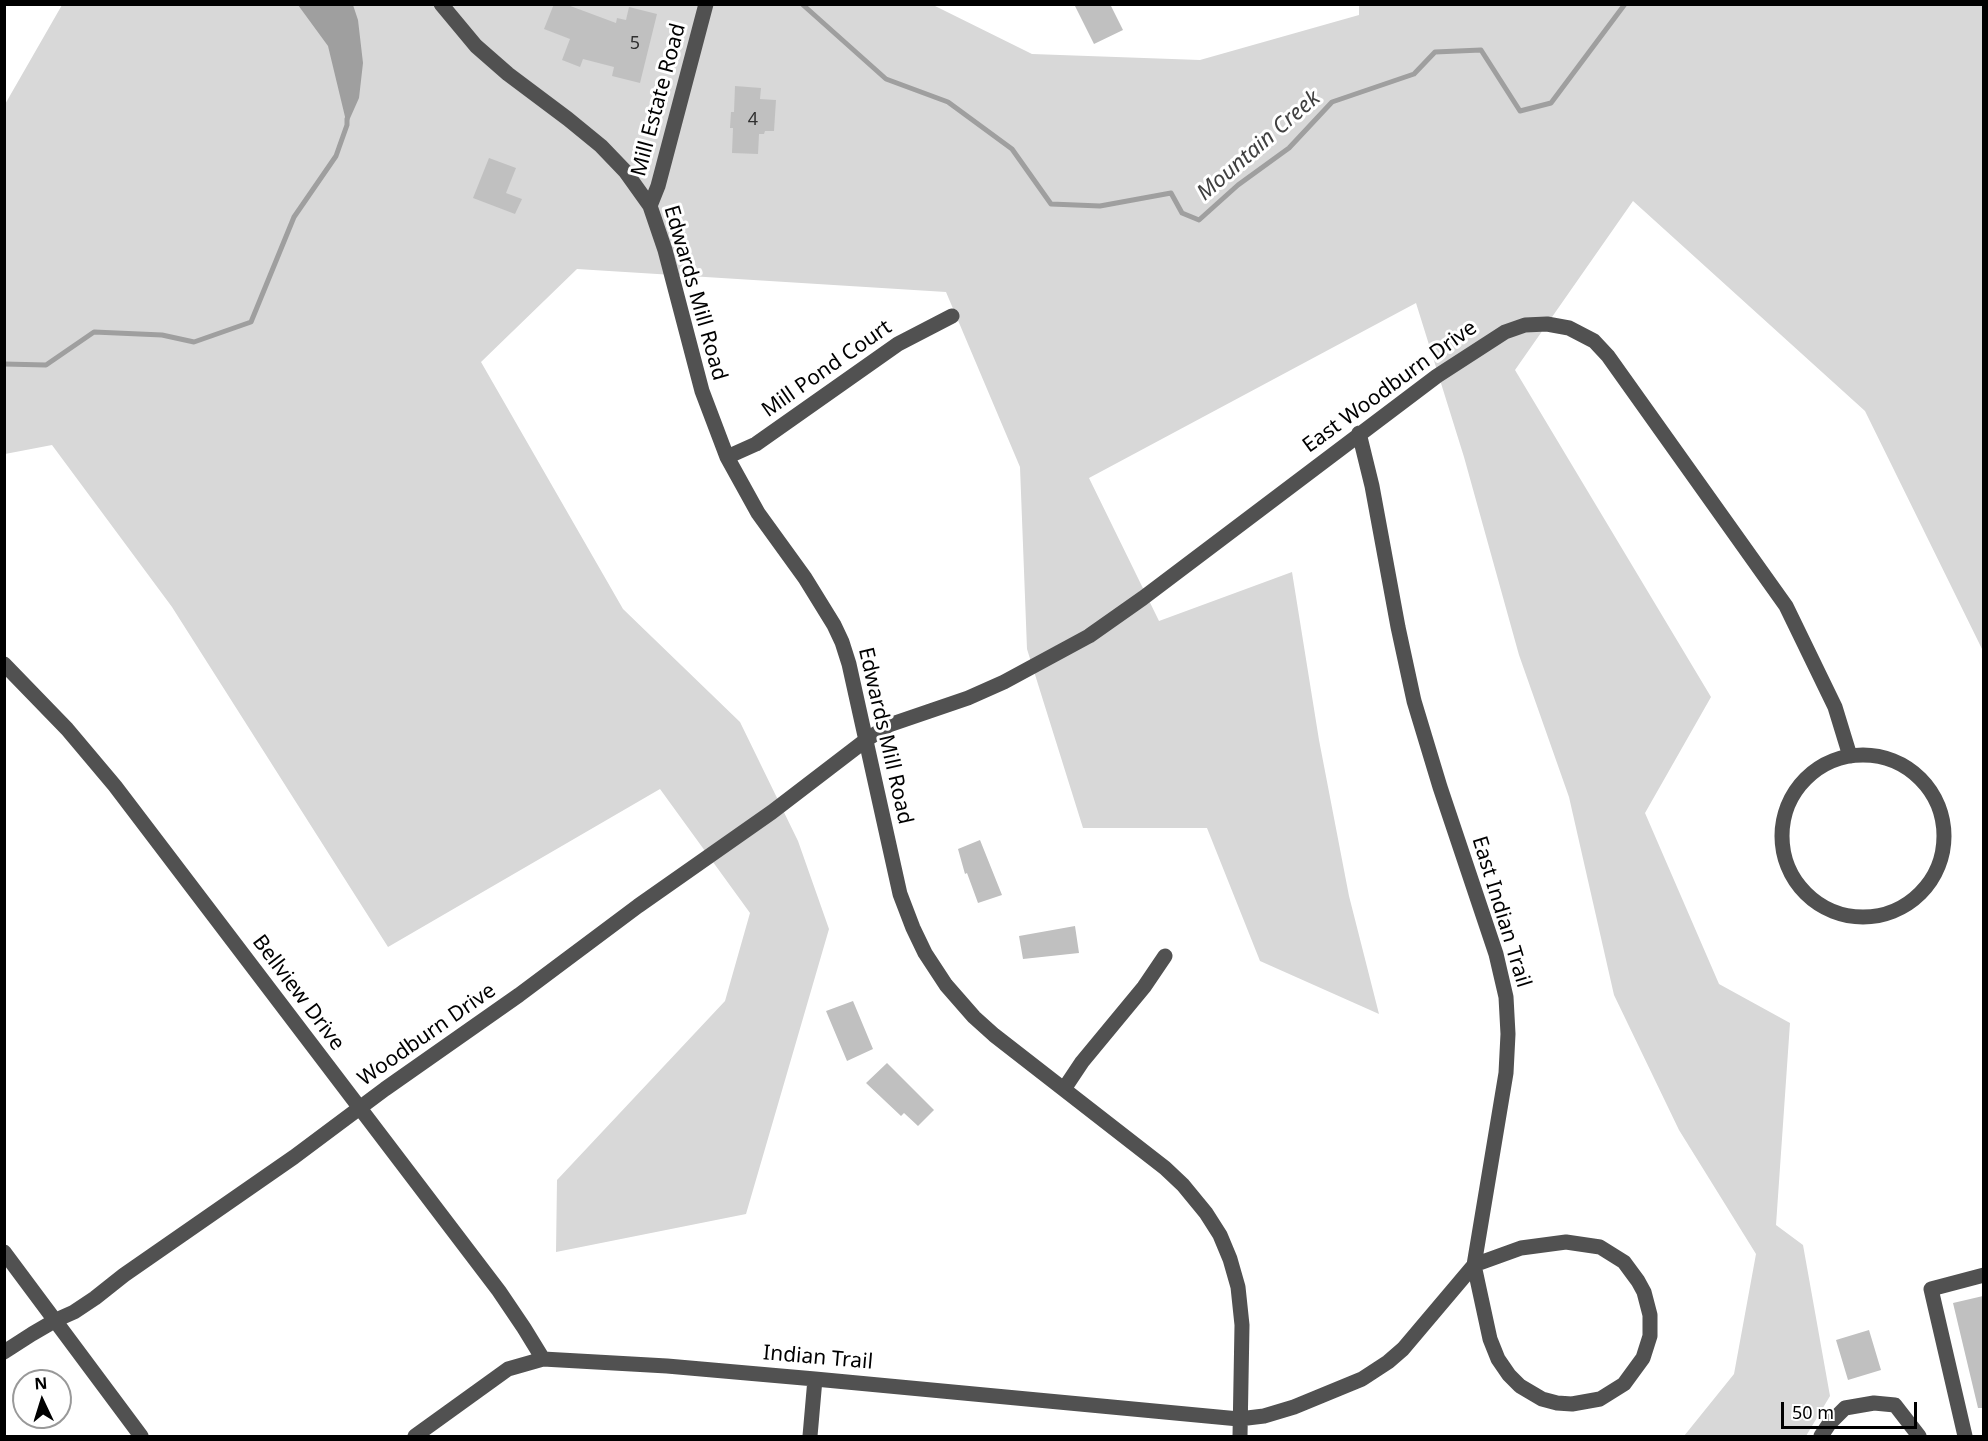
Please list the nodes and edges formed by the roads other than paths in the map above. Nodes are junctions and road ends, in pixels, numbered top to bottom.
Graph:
1 (441, 4) edge
2 (706, 4) edge
3 (650, 206) junction
4 (952, 316) dead end
5 (1359, 433) junction
6 (727, 457) junction
7 (4, 664) edge
8 (866, 740) junction
9 (1850, 756) junction
10 (1165, 956) dead end
11 (1064, 1089) junction
12 (360, 1108) junction
13 (4, 1252) edge
14 (1474, 1265) junction
15 (1983, 1275) edge
16 (56, 1320) junction
17 (4, 1352) edge
18 (543, 1359) junction
19 (815, 1379) junction
20 (1239, 1419) junction
21 (141, 1437) edge
22 (415, 1437) edge
23 (810, 1437) edge
24 (1240, 1437) edge
25 (1821, 1437) edge
26 (1918, 1437) edge
27 (1965, 1437) edge

1 - 3 street, Edwards Mill Road
2 - 3 street, Mill Estate Road
3 - 6 street, Edwards Mill Road
4 - 6 street, Mill Pond Court
5 - 8 street, East Woodburn Drive
5 - 9 street, East Woodburn Drive
5 - 14 street, East Indian Trail
6 - 8 street, Edwards Mill Road
7 - 12 street, Bellview Drive
8 - 11 street, Edwards Mill Road
8 - 12 street, Woodburn Drive
9 - 9 street
10 - 11 street
11 - 20 street, Edwards Mill Road
12 - 16 street, Woodburn Drive
12 - 18 street, Bellview Drive
13 - 16 street
14 - 14 street
14 - 20 street
15 - 27 street
16 - 17 street, Woodburn Drive
16 - 21 street
18 - 19 street, Indian Trail
18 - 22 street, Indian Trail
19 - 20 street, Indian Trail
19 - 23 street
20 - 24 street, Edwards Mill Road
25 - 26 street

